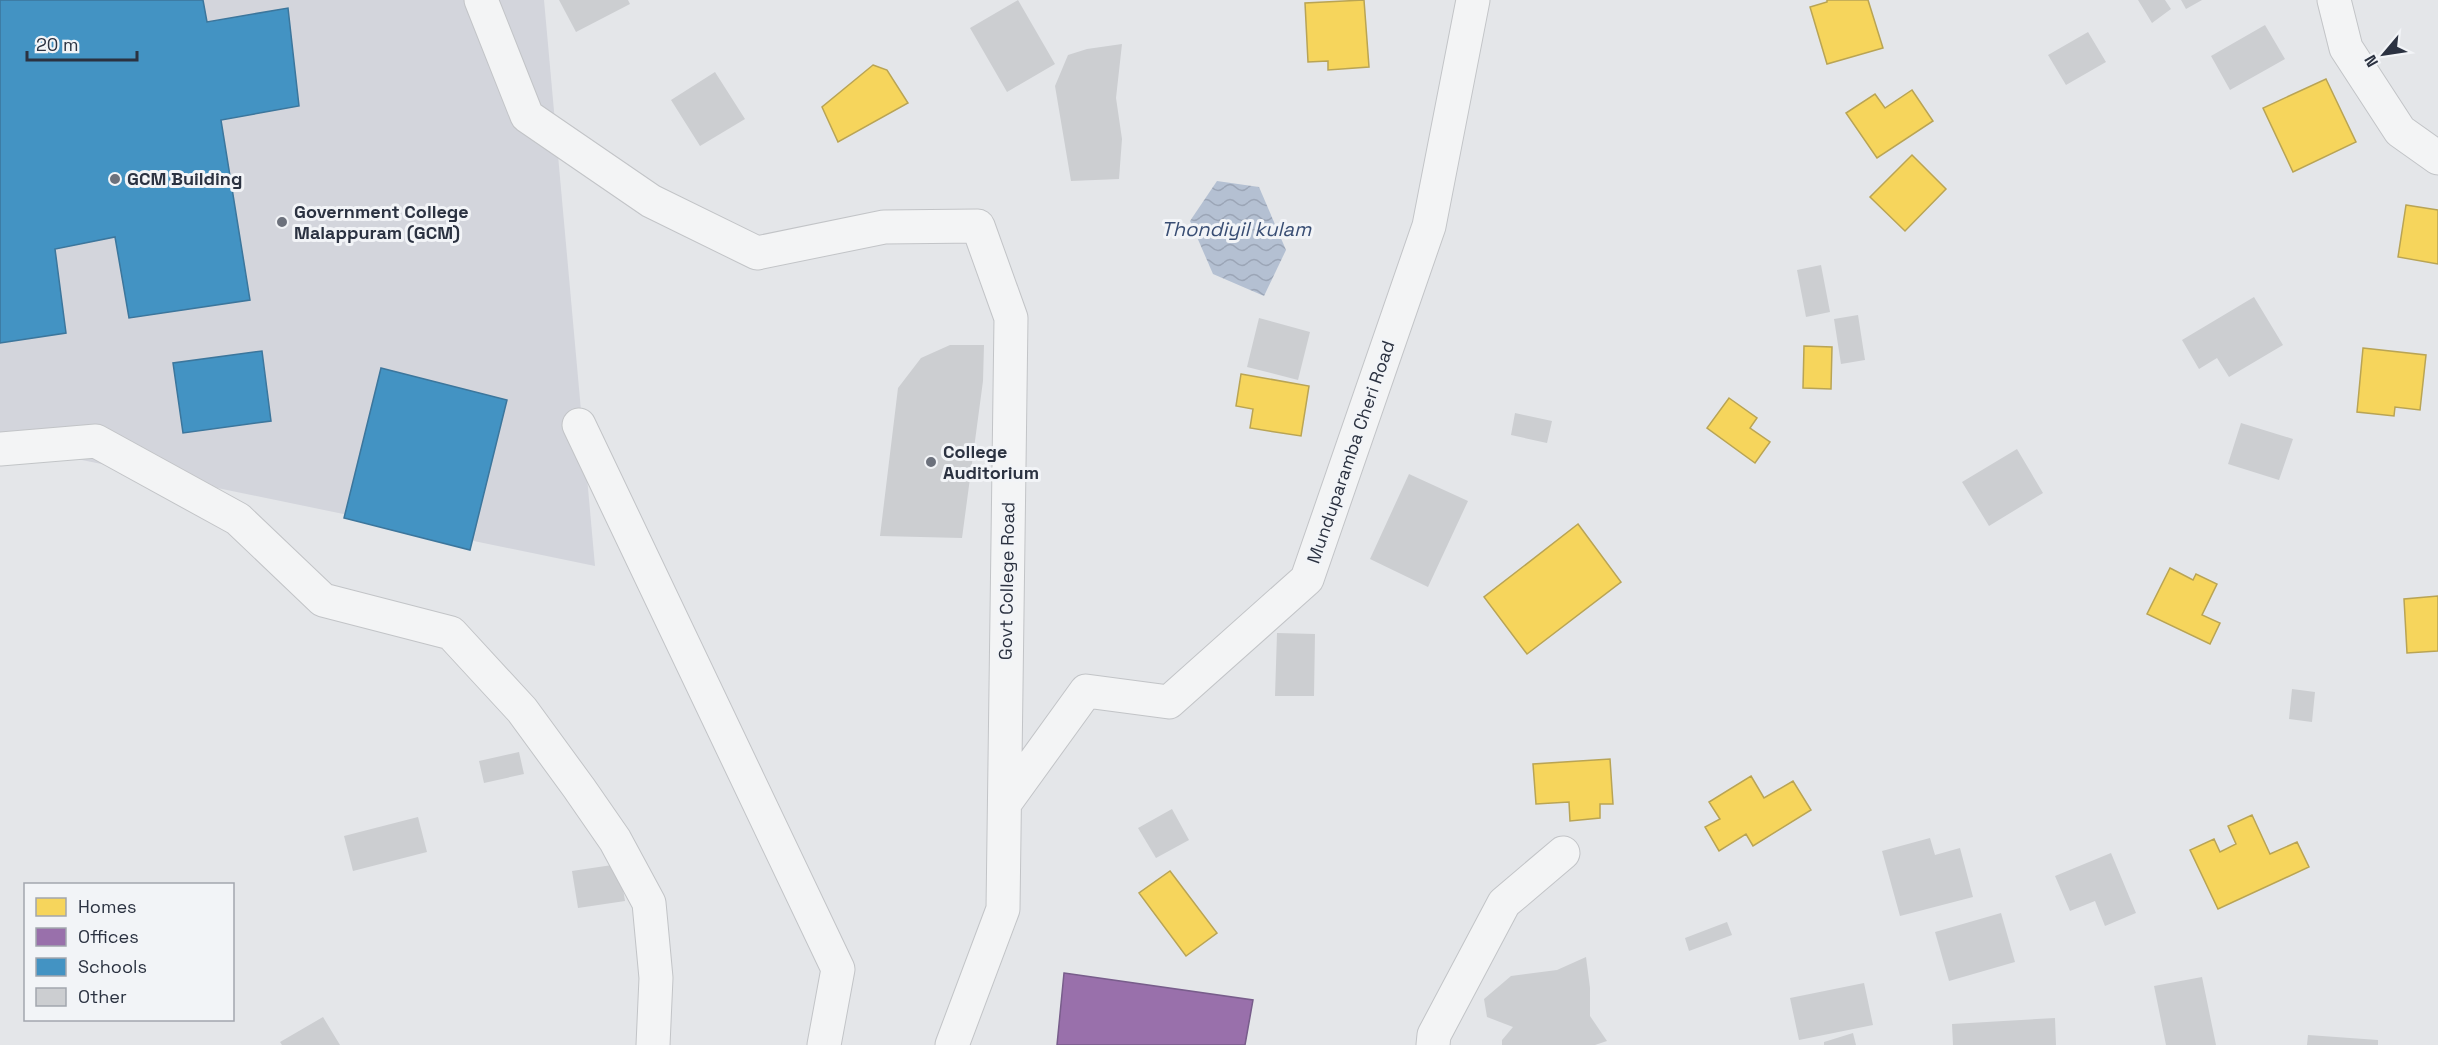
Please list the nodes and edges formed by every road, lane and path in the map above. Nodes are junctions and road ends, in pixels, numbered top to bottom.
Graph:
1 (481, 0) edge
2 (1473, 0) edge
3 (2334, 0) edge
4 (2438, 158) edge
5 (579, 425) dead end
6 (0, 449) edge
7 (1005, 802) junction
8 (1563, 853) dead end
9 (653, 1045) edge
10 (824, 1045) edge
11 (952, 1045) edge
12 (1433, 1045) edge

1 - 7 street, Govt College Road
2 - 7 street, Munduparamba Cheri Road
3 - 4 street
5 - 10 street
6 - 9 street
7 - 11 street, Govt College Road
8 - 12 street

